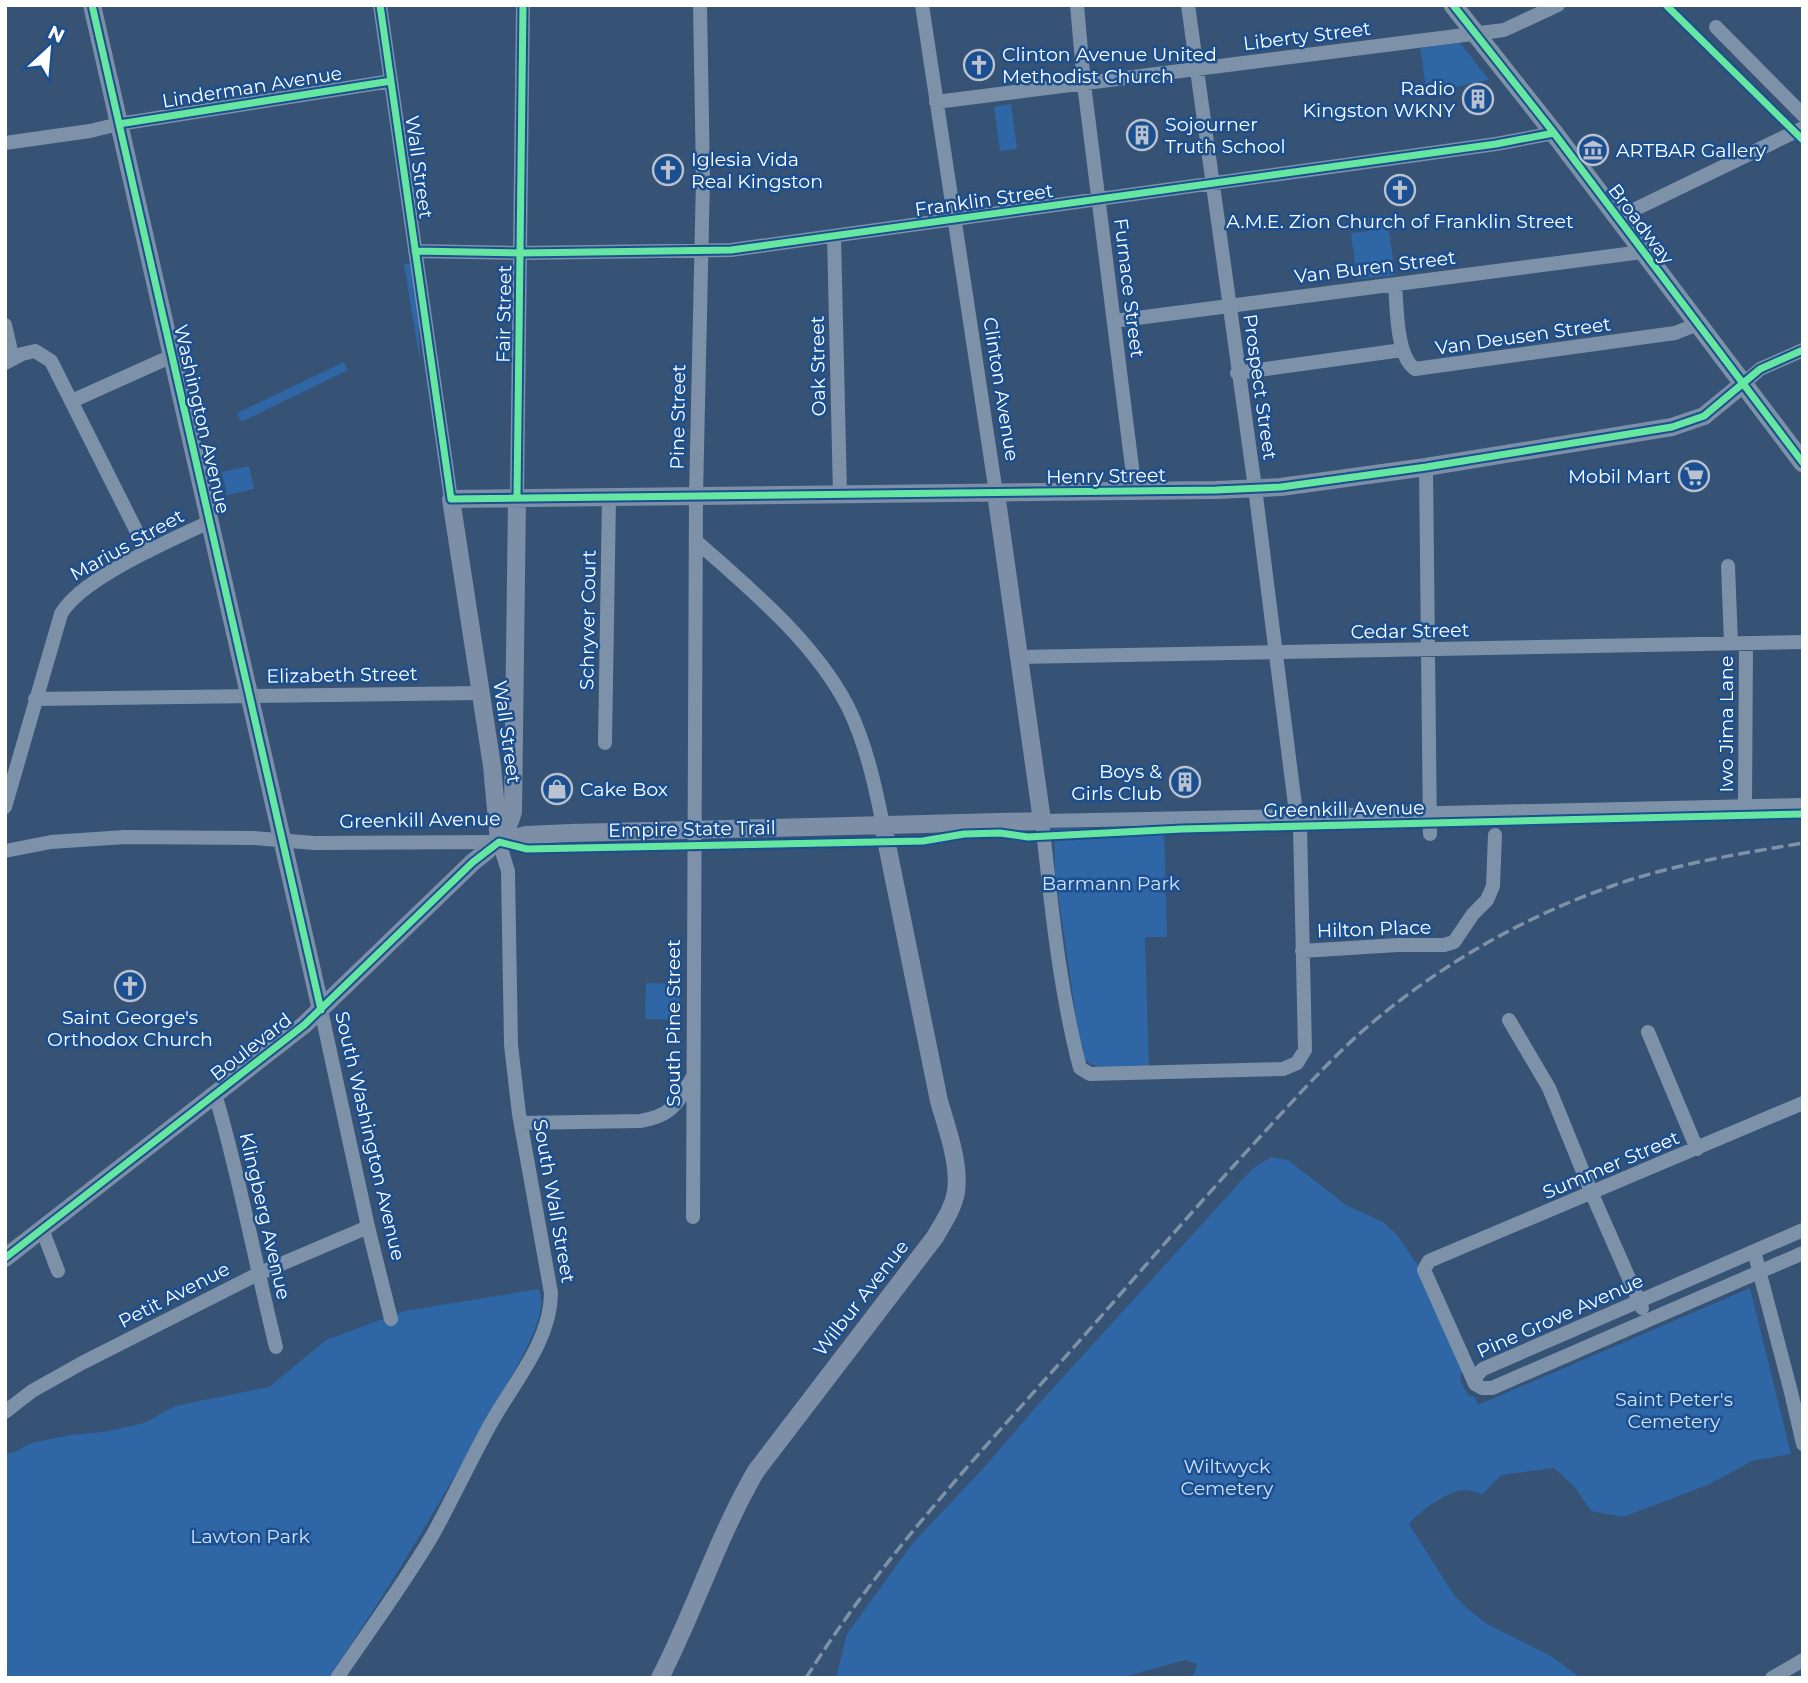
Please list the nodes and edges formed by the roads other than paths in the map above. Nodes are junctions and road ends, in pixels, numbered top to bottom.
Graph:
1 (92, 5) edge
2 (380, 5) edge
3 (523, 5) edge
4 (700, 5) edge
5 (922, 5) edge
6 (1077, 5) edge
7 (1188, 5) edge
8 (1453, 5) edge
9 (1558, 5) edge
10 (1716, 27) dead end
11 (1475, 34) junction
12 (1196, 70) junction
13 (391, 81) junction
14 (1084, 84) junction
15 (936, 102) junction
16 (1803, 115) edge
17 (119, 124) junction
18 (1803, 128) edge
19 (1554, 133) junction
20 (5, 143) edge
21 (1213, 184) junction
22 (1098, 200) junction
23 (1617, 218) junction
24 (955, 220) junction
25 (834, 236) junction
26 (415, 251) junction
27 (701, 252) junction
28 (1642, 252) junction
29 (521, 253) junction
30 (1395, 285) junction
31 (1229, 305) junction
32 (1114, 321) junction
33 (1698, 324) junction
34 (5, 325) edge
35 (1402, 350) junction
36 (1803, 350) edge
37 (172, 356) junction
38 (9, 361) edge
39 (1237, 373) junction
40 (1743, 384) junction
41 (72, 401) junction
42 (1803, 463) edge
43 (1426, 467) junction
44 (1255, 488) junction
45 (1135, 491) junction
46 (996, 493) junction
47 (840, 494) junction
48 (696, 496) junction
49 (609, 497) junction
50 (517, 498) junction
51 (451, 499) junction
52 (209, 522) junction
53 (696, 541) junction
54 (147, 552) junction
55 (1728, 566) dead end
56 (1803, 642) edge
57 (1739, 643) junction
58 (1427, 650) junction
59 (1275, 653) junction
60 (1018, 657) junction
61 (481, 693) junction
62 (249, 695) junction
63 (35, 699) junction
64 (605, 743) dead end
65 (1803, 805) edge
66 (5, 807) edge
67 (1745, 807) junction
68 (1430, 814) junction
69 (1298, 817) junction
70 (1042, 821) junction
71 (883, 825) junction
72 (694, 829) junction
73 (1430, 834) dead end
74 (1494, 835) dead end
75 (282, 839) junction
76 (499, 842) junction
77 (5, 851) edge
78 (1302, 951) junction
79 (321, 1010) junction
80 (1508, 1020) dead end
81 (1648, 1032) dead end
82 (692, 1077) junction
83 (215, 1094) junction
84 (1803, 1103) edge
85 (521, 1123) junction
86 (1698, 1149) junction
87 (1592, 1194) junction
88 (693, 1217) dead end
89 (368, 1227) junction
90 (42, 1229) junction
91 (1803, 1230) edge
92 (1754, 1251) junction
93 (1803, 1253) edge
94 (5, 1258) edge
95 (58, 1271) dead end
96 (1760, 1271) junction
97 (258, 1275) junction
98 (1639, 1300) junction
99 (391, 1319) dead end
100 (1647, 1319) junction
101 (276, 1347) dead end
102 (1475, 1384) junction
103 (1797, 1390) edge
104 (5, 1412) edge
105 (1803, 1444) edge
106 (1803, 1660) edge
107 (337, 1678) edge
108 (660, 1678) edge
109 (1772, 1678) edge

1 - 17 main road, Washington Avenue
2 - 13 street, Wall Street
3 - 29 street, Fair Street
4 - 27 street, Pine Street
5 - 15 street, Clinton Avenue
6 - 14 street, Furnace Street
7 - 12 street, Prospect Street
8 - 11 highway, Broadway
9 - 11 street, Liberty Street
10 - 16 street
11 - 12 street, Liberty Street
11 - 19 highway, Broadway
12 - 14 street, Liberty Street
12 - 21 street, Prospect Street
13 - 17 street, Linderman Avenue
13 - 26 street, Wall Street
14 - 15 street, Liberty Street
14 - 22 street, Furnace Street
15 - 24 street, Clinton Avenue
17 - 20 street, Linderman Avenue
17 - 37 main road, Washington Avenue
18 - 23 street
19 - 21 street, Franklin Street
19 - 23 highway, Broadway
21 - 22 street, Franklin Street
21 - 31 street, Prospect Street
22 - 24 street, Franklin Street
22 - 32 street, Furnace Street
23 - 28 highway, Broadway
24 - 25 street, Franklin Street
24 - 46 street, Clinton Avenue
25 - 27 street, Franklin Street
25 - 47 street, Oak Street
26 - 29 street, Franklin Street
26 - 51 street, Wall Street
27 - 29 street, Franklin Street
27 - 48 street, Pine Street
28 - 30 street, Van Buren Street
28 - 33 highway, Broadway
29 - 50 street, Fair Street
30 - 31 street, Van Buren Street
30 - 35 street
31 - 32 street, Van Buren Street
31 - 39 street, Prospect Street
32 - 45 street, Furnace Street
33 - 35 street, Van Deusen Street
33 - 40 highway, Broadway
34 - 38 street
35 - 39 street
36 - 40 street
37 - 41 street
37 - 52 main road, Washington Avenue
38 - 41 street
39 - 44 street, Prospect Street
40 - 42 highway, Broadway
40 - 43 main road, Henry Street
41 - 54 street
43 - 44 main road, Henry Street
43 - 58 street
44 - 45 main road, Henry Street
44 - 59 street, Prospect Street
45 - 46 main road, Henry Street
46 - 47 main road, Henry Street
46 - 60 main road, Clinton Avenue
47 - 48 main road, Henry Street
48 - 49 main road, Henry Street
48 - 53 street, Pine Street
49 - 50 main road, Henry Street
49 - 64 street, Schryver Court
50 - 51 main road, Henry Street
50 - 76 main road, Fair Street
51 - 61 main road, Wall Street
52 - 54 street, Marius Street
52 - 62 main road, Washington Avenue
53 - 71 street
53 - 72 street, Pine Street
54 - 63 street, Marius Street
55 - 57 street, Iwo Jima Lane
56 - 57 street, Cedar Street
57 - 58 street, Cedar Street
57 - 67 street, Iwo Jima Lane
58 - 59 street, Cedar Street
58 - 68 street
59 - 60 street, Cedar Street
59 - 69 street, Prospect Street
60 - 70 main road, Clinton Avenue
61 - 62 street, Elizabeth Street
61 - 76 main road, Wall Street
62 - 63 street, Elizabeth Street
62 - 75 main road, Washington Avenue
63 - 66 street, Marius Street
65 - 67 street, Greenkill Avenue
67 - 68 street, Greenkill Avenue
68 - 69 street, Greenkill Avenue
68 - 73 street
69 - 70 street, Greenkill Avenue
69 - 78 street, Prospect Street
70 - 71 main road, Greenkill Avenue
70 - 78 street, Prospect Street
71 - 72 main road, Greenkill Avenue
71 - 108 main road, Wilbur Avenue
72 - 76 main road, Greenkill Avenue
72 - 82 street, South Pine Street
74 - 78 street, Hilton Place
75 - 76 street, Greenkill Avenue
75 - 77 street, Greenkill Avenue
75 - 79 main road, South Washington Avenue
76 - 79 main road, Boulevard
76 - 85 street, South Wall Street
79 - 83 main road, Boulevard
79 - 89 street, South Washington Avenue
80 - 87 street
81 - 86 street
82 - 85 street
82 - 88 street, South Pine Street
83 - 90 main road, Boulevard
83 - 97 street, Klingberg Avenue
84 - 86 street, Summer Street
85 - 107 street, South Wall Street
86 - 87 street, Summer Street
87 - 98 street
87 - 102 street, Summer Street
89 - 97 street, Petit Avenue
89 - 99 street, South Washington Avenue
90 - 94 main road, Boulevard
90 - 95 street
91 - 92 street, Pine Grove Avenue
92 - 96 street
92 - 98 street, Pine Grove Avenue
93 - 96 street, Pine Grove Avenue
96 - 100 street, Pine Grove Avenue
96 - 103 street
97 - 101 street, Klingberg Avenue
97 - 104 street, Petit Avenue
98 - 100 street
98 - 102 street, Pine Grove Avenue
100 - 102 street, Pine Grove Avenue
103 - 105 street
106 - 109 street

